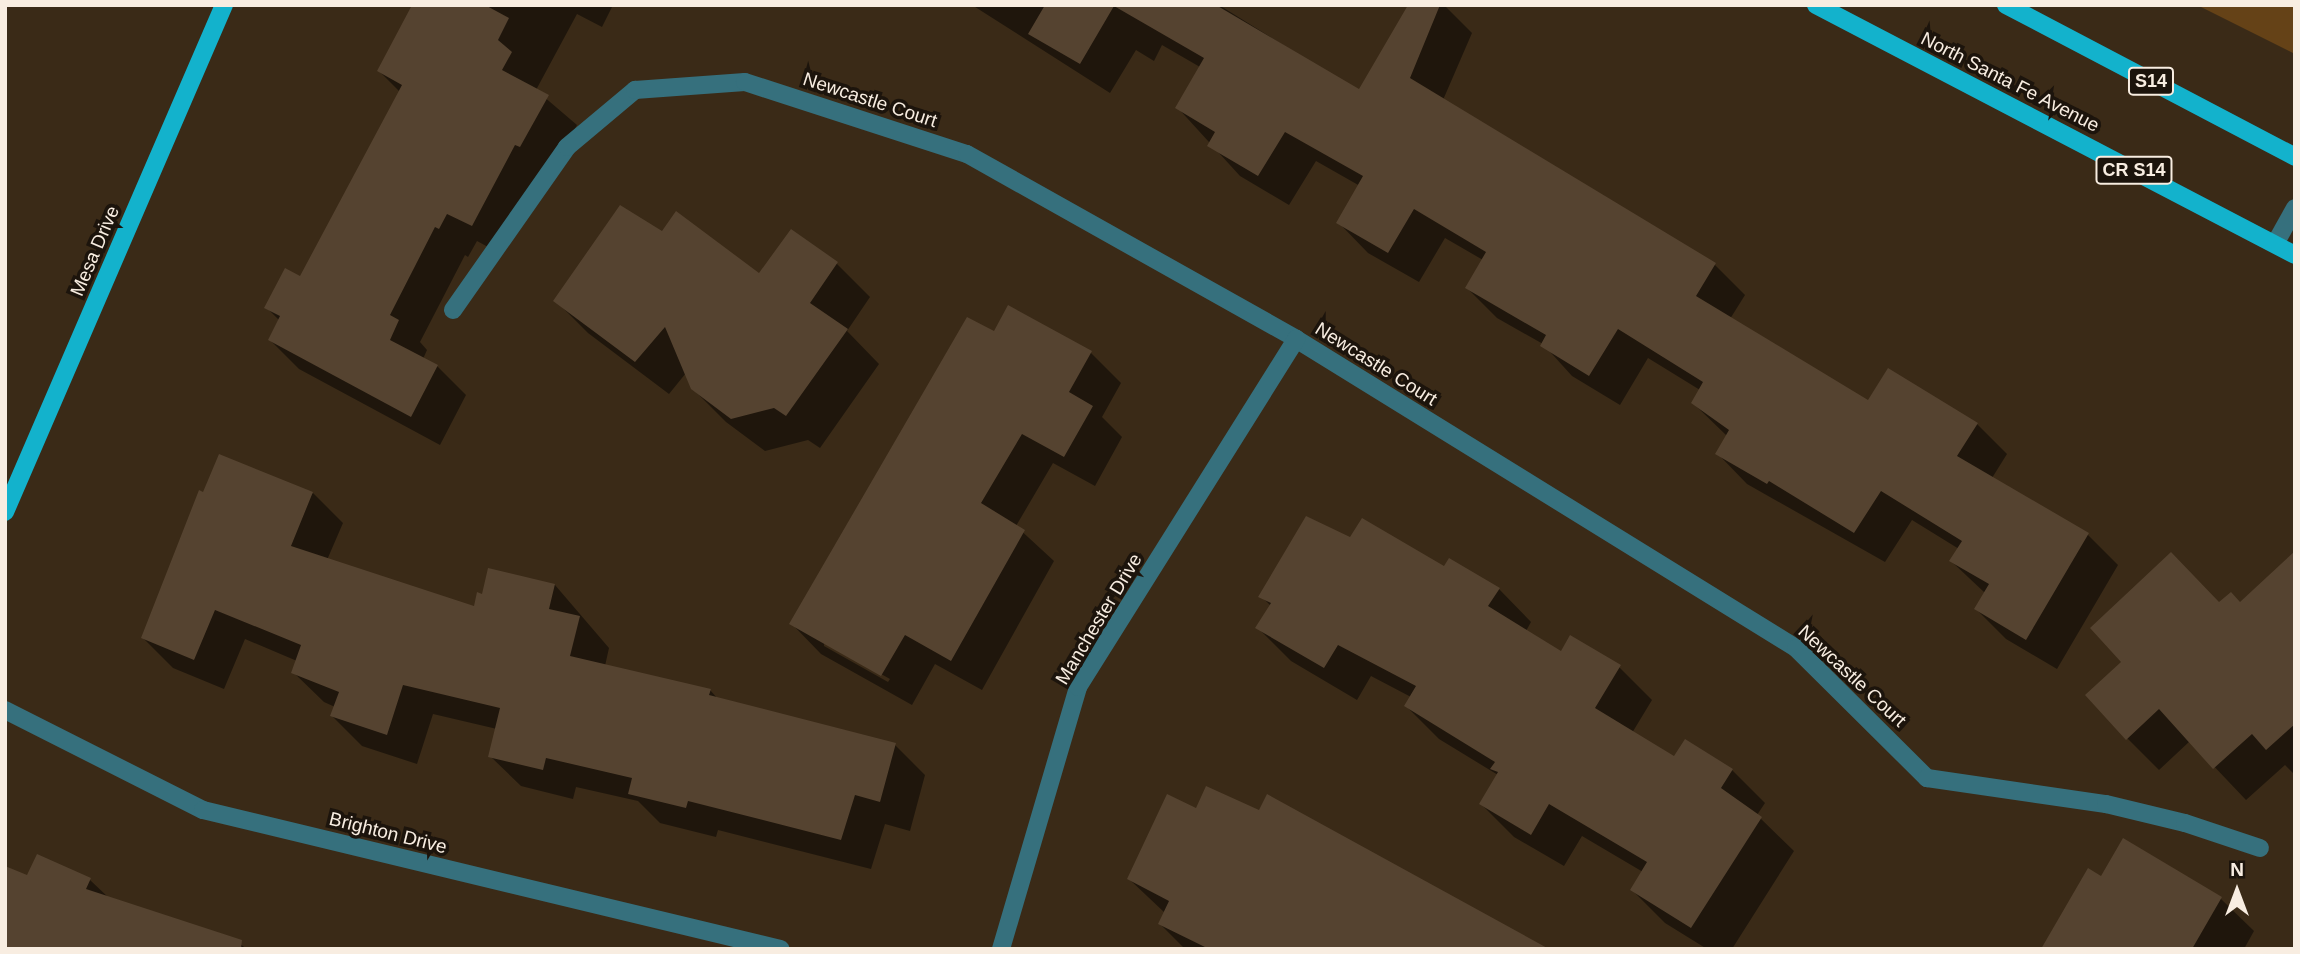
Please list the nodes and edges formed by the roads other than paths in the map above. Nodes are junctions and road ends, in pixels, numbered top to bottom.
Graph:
1 (224, 5) edge
2 (1816, 5) edge
3 (2006, 5) edge
4 (2295, 157) edge
5 (2295, 208) edge
6 (2275, 244) junction
7 (2295, 255) edge
8 (453, 310) dead end
9 (1296, 340) junction
10 (5, 512) edge
11 (5, 710) edge
12 (2260, 848) dead end
13 (780, 949) edge
14 (1001, 949) edge

1 - 10 main road, Mesa Drive
2 - 6 main road, North Santa Fe Avenue / CR S14
3 - 4 main road, S14
5 - 6 street
6 - 7 main road, North Santa Fe Avenue / CR S14
8 - 9 street, Newcastle Court
9 - 12 street, Newcastle Court
9 - 14 street, Manchester Drive
11 - 13 street, Brighton Drive

